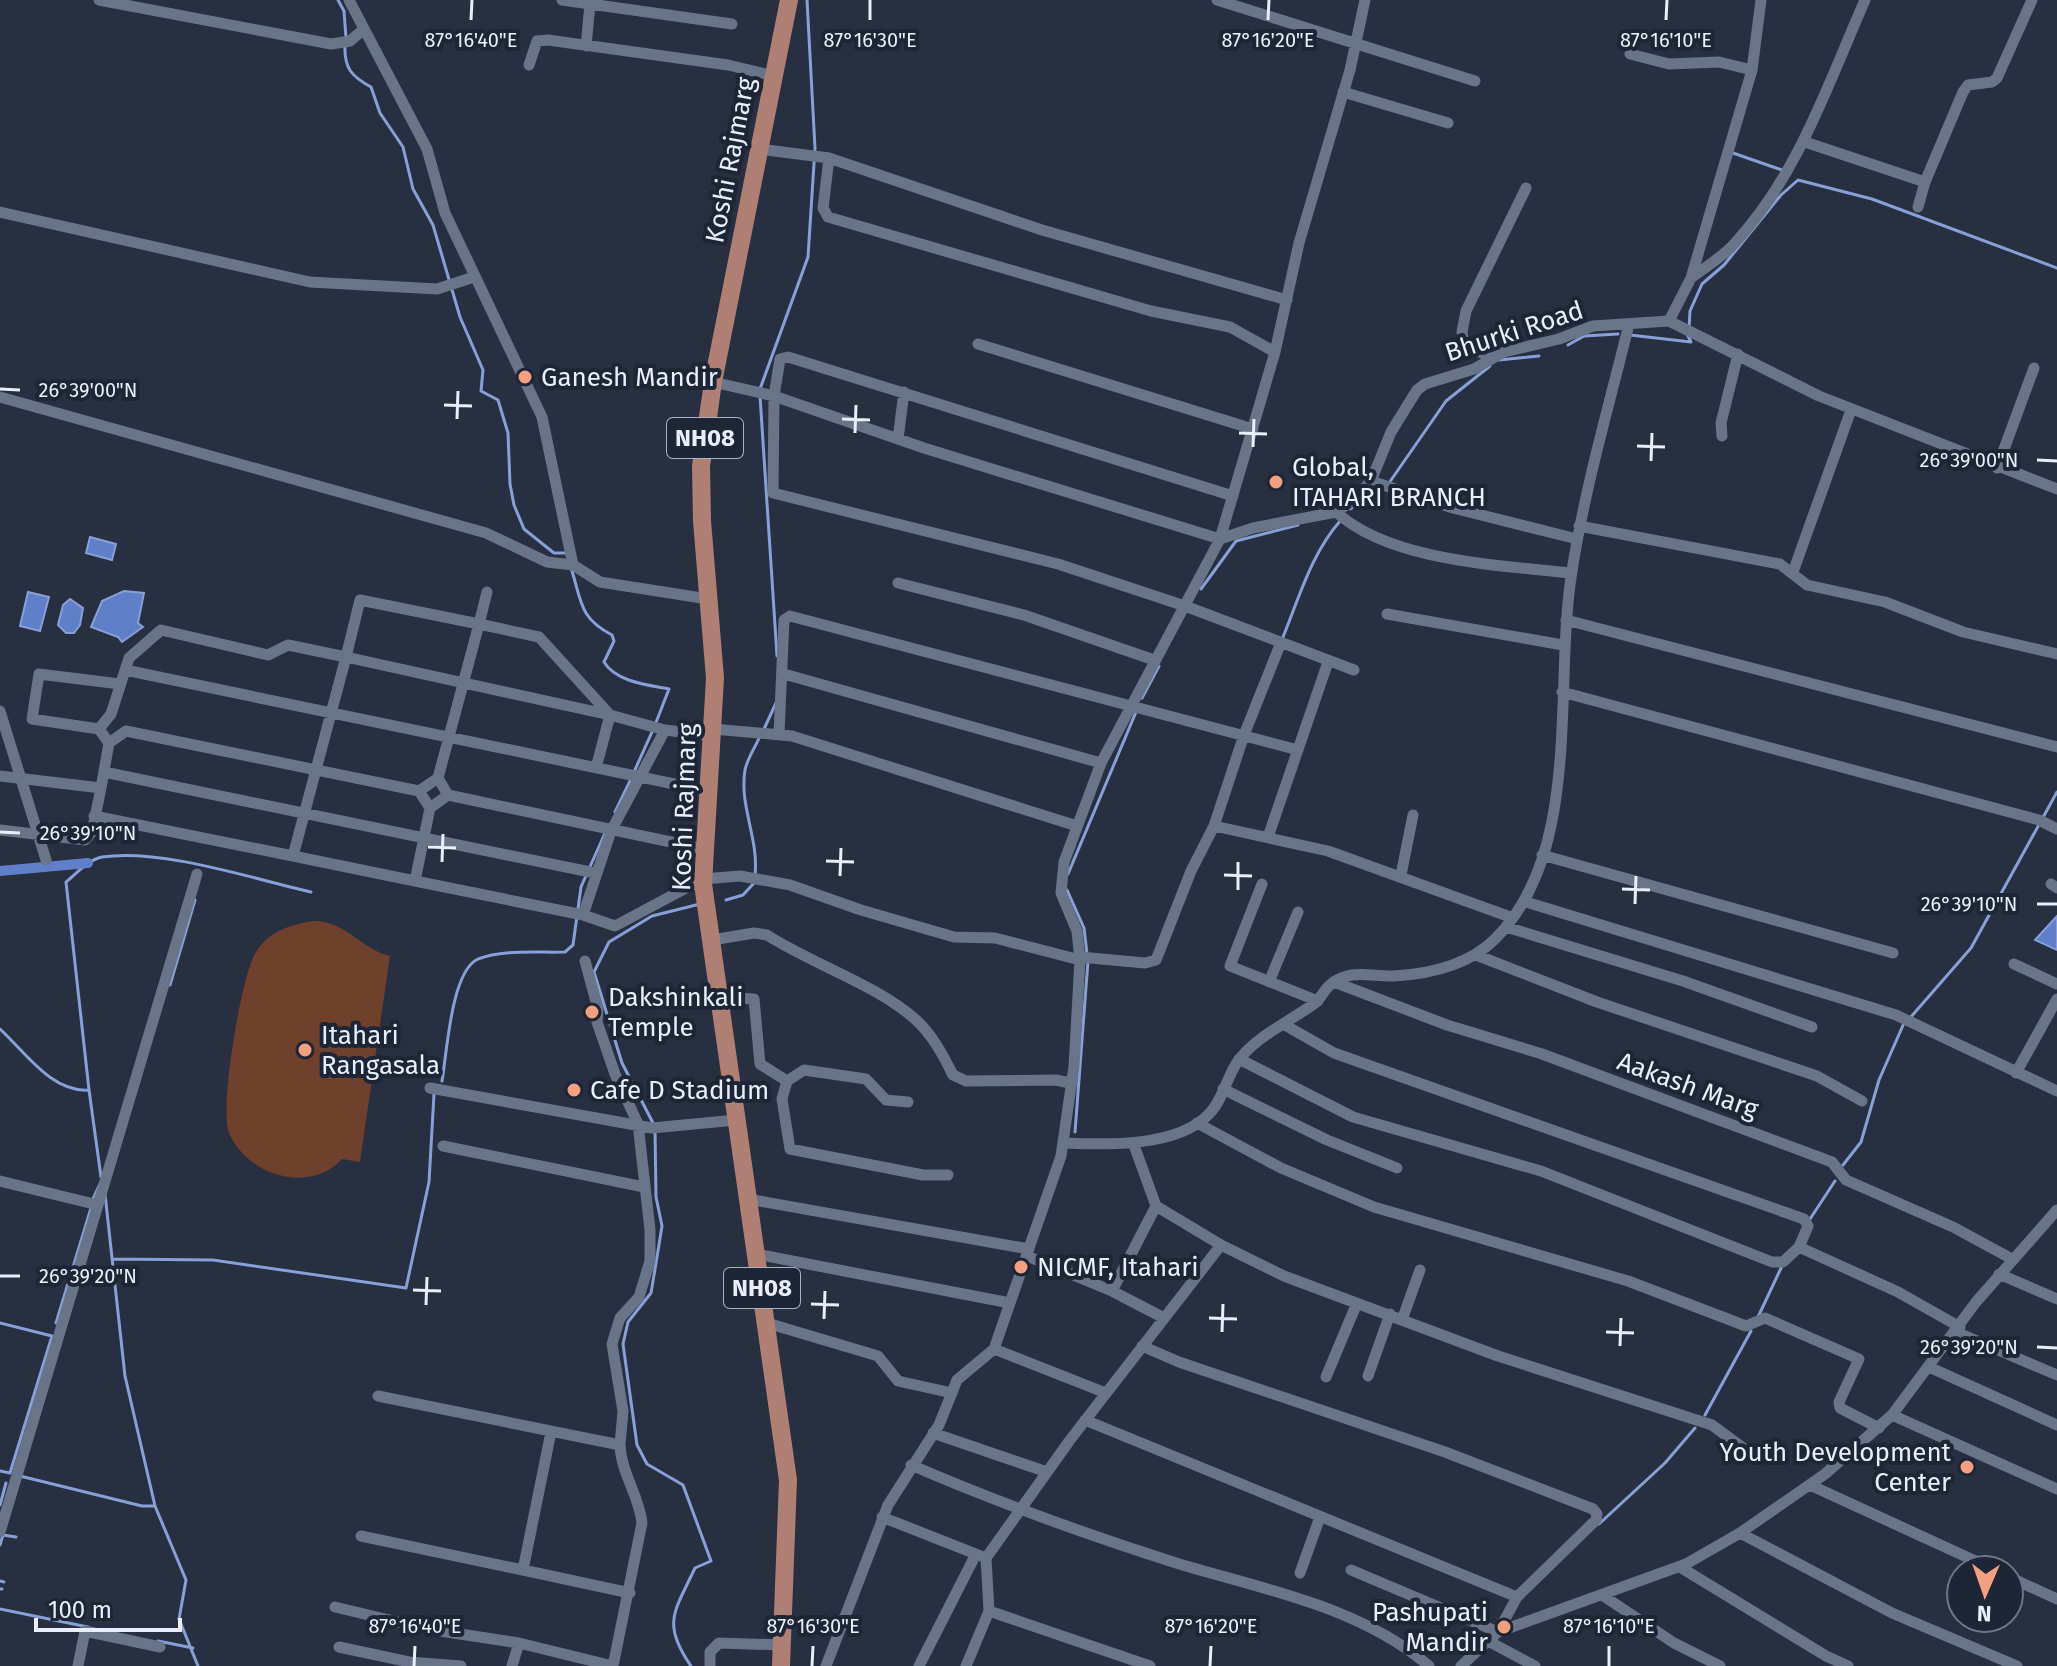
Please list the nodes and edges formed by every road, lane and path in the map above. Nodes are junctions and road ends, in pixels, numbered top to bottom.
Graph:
1 (99, 0) edge
2 (349, 0) edge
3 (562, 0) edge
4 (789, 0) edge
5 (1217, 0) edge
6 (1365, 0) edge
7 (1761, 0) edge
8 (1865, 0) edge
9 (2032, 0) edge
10 (590, 4) junction
11 (732, 24) dead end
12 (364, 29) junction
13 (1356, 42) junction
14 (586, 46) junction
15 (1630, 54) dead end
16 (529, 65) dead end
17 (1752, 70) junction
18 (774, 76) junction
19 (1475, 81) dead end
20 (1343, 92) junction
21 (1448, 123) dead end
22 (1805, 142) junction
23 (759, 149) junction
24 (825, 157) junction
25 (1925, 182) junction
26 (1526, 188) dead end
27 (1918, 207) dead end
28 (0, 212) edge
29 (474, 277) junction
30 (1691, 278) junction
31 (1287, 300) junction
32 (1674, 323) junction
33 (1629, 324) junction
34 (978, 344) dead end
35 (1275, 352) junction
36 (1738, 354) junction
37 (1491, 358) junction
38 (2034, 368) dead end
39 (713, 382) junction
40 (904, 392) junction
41 (770, 395) junction
42 (0, 397) edge
43 (1851, 410) junction
44 (1253, 429) junction
45 (1722, 436) dead end
46 (898, 439) junction
47 (1997, 468) junction
48 (1371, 481) junction
49 (2057, 489) edge
50 (1233, 496) junction
51 (1336, 512) junction
52 (1578, 532) junction
53 (1220, 539) junction
54 (569, 564) junction
55 (1793, 572) junction
56 (1571, 573) junction
57 (898, 583) dead end
58 (487, 592) dead end
59 (708, 599) junction
60 (1185, 606) junction
61 (1387, 614) dead end
62 (1566, 620) junction
63 (479, 624) junction
64 (1280, 645) junction
65 (1563, 645) junction
66 (2057, 654) edge
67 (346, 657) junction
68 (1154, 660) junction
69 (1328, 662) junction
70 (125, 670) junction
71 (1354, 670) dead end
72 (784, 674) junction
73 (463, 683) junction
74 (120, 684) junction
75 (1562, 692) junction
76 (1131, 705) junction
77 (0, 711) edge
78 (331, 713) junction
79 (111, 714) junction
80 (610, 715) junction
81 (657, 728) junction
82 (99, 729) junction
83 (126, 731) junction
84 (713, 733) junction
85 (776, 734) junction
86 (1244, 735) junction
87 (449, 737) junction
88 (109, 743) junction
89 (2057, 747) edge
90 (1298, 750) junction
91 (1101, 763) junction
92 (316, 768) junction
93 (596, 768) junction
94 (104, 772) junction
95 (0, 776) edge
96 (634, 776) junction
97 (438, 778) junction
98 (21, 779) junction
99 (101, 788) junction
100 (419, 791) junction
101 (708, 791) junction
102 (448, 795) junction
103 (430, 808) junction
104 (304, 813) junction
105 (1413, 815) dead end
106 (94, 816) junction
107 (2047, 824) edge
108 (1077, 826) junction
109 (1214, 826) junction
110 (0, 830) edge
111 (607, 830) junction
112 (39, 835) junction
113 (1268, 837) junction
114 (423, 838) junction
115 (704, 849) junction
116 (1542, 855) junction
117 (293, 856) junction
118 (46, 860) dead end
119 (592, 872) junction
120 (197, 874) dead end
121 (1401, 875) junction
122 (415, 881) junction
123 (703, 881) junction
124 (1262, 884) dead end
125 (1526, 902) junction
126 (1298, 912) dead end
127 (580, 914) junction
128 (1509, 923) junction
129 (712, 940) junction
130 (1893, 953) dead end
131 (1476, 955) junction
132 (1080, 958) junction
133 (585, 961) dead end
134 (2014, 964) dead end
135 (1269, 982) junction
136 (1334, 982) junction
137 (2057, 984) edge
138 (720, 997) junction
139 (2057, 999) edge
140 (1318, 1001) junction
141 (1283, 1024) junction
142 (1812, 1027) dead end
143 (1239, 1059) junction
144 (2016, 1073) junction
145 (787, 1081) junction
146 (1070, 1083) junction
147 (430, 1088) dead end
148 (1223, 1089) junction
149 (2057, 1091) edge
150 (1862, 1101) dead end
151 (908, 1102) dead end
152 (736, 1120) junction
153 (1197, 1123) junction
154 (638, 1124) junction
155 (1065, 1143) junction
156 (1134, 1145) junction
157 (443, 1146) dead end
158 (1397, 1168) dead end
159 (948, 1175) dead end
160 (0, 1181) edge
161 (644, 1187) junction
162 (748, 1199) junction
163 (98, 1205) junction
164 (1156, 1206) junction
165 (2057, 1210) edge
166 (2052, 1225) edge
167 (1221, 1245) junction
168 (1799, 1247) junction
169 (1028, 1252) junction
170 (756, 1254) junction
171 (2012, 1259) junction
172 (1420, 1270) dead end
173 (1999, 1274) junction
174 (1112, 1291) junction
175 (2057, 1299) edge
176 (1010, 1303) junction
177 (1357, 1303) junction
178 (1390, 1314) junction
179 (1162, 1317) junction
180 (1402, 1320) junction
181 (767, 1323) junction
182 (1958, 1329) junction
183 (1142, 1346) junction
184 (994, 1349) junction
185 (1929, 1367) junction
186 (2057, 1375) edge
187 (1368, 1376) dead end
188 (1326, 1377) dead end
189 (952, 1393) junction
190 (1106, 1393) junction
191 (378, 1396) dead end
192 (1892, 1415) junction
193 (1085, 1420) junction
194 (2057, 1425) edge
195 (1879, 1428) junction
196 (551, 1432) junction
197 (933, 1433) junction
198 (620, 1445) junction
199 (1755, 1457) dead end
200 (911, 1465) junction
201 (1047, 1472) junction
202 (1810, 1485) junction
203 (2057, 1489) edge
204 (1021, 1512) junction
205 (882, 1517) junction
206 (1320, 1517) junction
207 (0, 1532) edge
208 (1740, 1533) junction
209 (361, 1536) dead end
210 (1960, 1554) edge
211 (981, 1556) junction
212 (1680, 1567) junction
213 (523, 1570) junction
214 (1351, 1570) dead end
215 (1300, 1573) dead end
216 (2025, 1584) edge
217 (630, 1593) junction
218 (1602, 1595) junction
219 (1517, 1597) junction
220 (2057, 1599) edge
221 (335, 1607) dead end
222 (989, 1611) junction
223 (1498, 1632) junction
224 (1488, 1641) junction
225 (519, 1643) junction
226 (782, 1645) junction
227 (160, 1647) dead end
228 (339, 1647) dead end
229 (925, 1664) edge
230 (78, 1666) edge
231 (461, 1666) edge
232 (512, 1666) edge
233 (613, 1666) edge
234 (710, 1666) edge
235 (781, 1666) edge
236 (826, 1666) edge
237 (966, 1666) edge
238 (1150, 1666) edge
239 (1429, 1666) edge
240 (1461, 1666) edge
241 (1535, 1666) edge
242 (1720, 1666) edge
243 (1848, 1666) edge
244 (2017, 1666) edge

1 - 12 street
2 - 12 street
3 - 10 street
4 - 18 main road, Koshi Rajmarg / NH08
5 - 13 street
6 - 13 street
7 - 17 street
8 - 22 street
9 - 25 street
10 - 11 street
10 - 14 street
12 - 29 street
13 - 19 street
13 - 20 street
14 - 16 street
14 - 18 street
15 - 17 street
17 - 30 street
18 - 23 main road, Koshi Rajmarg / NH08
20 - 21 street
20 - 31 street
22 - 25 street
22 - 30 street
23 - 24 street
23 - 39 main road, Koshi Rajmarg / NH08
24 - 31 street
24 - 35 street
25 - 27 street
26 - 37 street
28 - 29 street
29 - 54 street
30 - 32 street
31 - 35 street
32 - 33 street, Bhurki Road
32 - 36 street
33 - 37 street, Bhurki Road
33 - 52 street
34 - 44 street
35 - 44 street
36 - 43 street
36 - 45 street
37 - 48 street, Bhurki Road
38 - 47 street
39 - 41 street
39 - 59 main road, Koshi Rajmarg / NH08
40 - 41 street
40 - 46 street
40 - 50 street
41 - 46 street
41 - 60 street
42 - 54 street
43 - 47 street
43 - 55 street
44 - 50 street
46 - 53 street
47 - 49 street
48 - 51 street, Bhurki Road
48 - 52 street
50 - 53 street
51 - 53 street
51 - 56 street
52 - 55 street
52 - 56 street
53 - 60 street
54 - 59 street
55 - 66 street
56 - 62 street
57 - 68 street
58 - 63 street
59 - 84 main road, Koshi Rajmarg / NH08
60 - 64 street
60 - 68 street
61 - 65 street
62 - 65 street
62 - 89 street
63 - 67 street
63 - 73 street
63 - 80 street
64 - 69 street
64 - 86 street
65 - 75 street
67 - 70 street
67 - 73 street
67 - 78 street
68 - 76 street
69 - 71 street
69 - 90 street
70 - 74 street
70 - 78 street
72 - 76 street
72 - 85 street
72 - 91 street
73 - 80 street
73 - 87 street
74 - 79 street
74 - 82 street
75 - 107 street
75 - 116 street
76 - 86 street
76 - 91 street
77 - 98 street
78 - 87 street
78 - 92 street
79 - 82 street
79 - 83 street
80 - 81 street
80 - 93 street
81 - 84 street
81 - 96 street
82 - 88 street
83 - 88 street
83 - 92 street
84 - 85 street
84 - 101 main road, Koshi Rajmarg / NH08
85 - 108 street
86 - 90 street
86 - 109 street
87 - 93 street
87 - 97 street
88 - 94 street
90 - 113 street
91 - 108 street
92 - 100 street
92 - 104 street
93 - 96 street
94 - 99 street
94 - 104 street
95 - 98 street
96 - 101 street
96 - 111 street
97 - 100 street
97 - 102 street
98 - 99 street
98 - 112 street
99 - 106 street
100 - 103 street
101 - 115 main road, Koshi Rajmarg / NH08
102 - 103 street
102 - 111 street
103 - 114 street
104 - 114 street
104 - 117 street
105 - 121 street
106 - 112 street
106 - 117 street
108 - 132 street
109 - 113 street
109 - 132 street
110 - 112 street
111 - 115 street
111 - 119 street
112 - 118 street
113 - 121 street
114 - 119 street
114 - 122 street
115 - 123 main road, Koshi Rajmarg / NH08
116 - 125 street
116 - 130 street
117 - 122 street
119 - 127 street
120 - 163 street
121 - 128 street
122 - 127 street
123 - 127 street
123 - 129 main road, Koshi Rajmarg / NH08
123 - 132 street
124 - 135 street
125 - 128 street
125 - 144 street
126 - 135 street
128 - 131 street
128 - 142 street
129 - 138 main road, Koshi Rajmarg / NH08
129 - 146 street
131 - 136 street
131 - 150 street
132 - 146 street
133 - 154 street
134 - 137 street
135 - 140 street
136 - 140 street
136 - 171 street, Aakash Marg
138 - 145 street
138 - 152 main road, Koshi Rajmarg / NH08
139 - 144 street
140 - 141 street
141 - 143 street
141 - 168 street
143 - 148 street
143 - 168 street
144 - 149 street
145 - 151 street
145 - 159 street
146 - 155 street
147 - 154 street
148 - 153 street
148 - 158 street
152 - 154 street
152 - 162 main road, Koshi Rajmarg / NH08
153 - 156 street
153 - 195 street
154 - 161 street
155 - 156 street
155 - 169 street
156 - 164 street
157 - 161 street
160 - 163 street
161 - 198 street
162 - 169 street
162 - 170 main road, Koshi Rajmarg / NH08
163 - 207 street
164 - 167 street
164 - 174 street
165 - 166 street
166 - 171 street
167 - 177 street
167 - 179 street
168 - 182 street
169 - 174 street
169 - 176 street
170 - 176 street
170 - 181 main road, Koshi Rajmarg / NH08
171 - 173 street
172 - 180 street
173 - 175 street
173 - 182 street
174 - 179 street
176 - 184 street
177 - 178 street
177 - 188 street
178 - 180 street
178 - 187 street
179 - 183 street
180 - 199 street
181 - 189 street
181 - 226 main road, Koshi Rajmarg / NH08
182 - 185 street
182 - 186 street
183 - 190 street
183 - 219 street
184 - 189 street
184 - 190 street
185 - 192 street
185 - 194 street
189 - 197 street
190 - 193 street
191 - 196 street
192 - 195 street
192 - 203 street
193 - 201 street
193 - 206 street
195 - 202 street
196 - 198 street
196 - 213 street
197 - 200 street
197 - 201 street
198 - 217 street
200 - 204 street
200 - 205 street
201 - 204 street
202 - 208 street
202 - 210 street
204 - 211 street
204 - 239 street
205 - 211 street
205 - 236 street
206 - 215 street
206 - 219 street
208 - 212 street
208 - 244 street
209 - 213 street
211 - 222 street
211 - 229 street
212 - 218 street
212 - 243 street
213 - 217 street
214 - 223 street
216 - 220 street
217 - 233 street
218 - 223 street
218 - 242 street
219 - 223 street
221 - 225 street
222 - 237 street
222 - 238 street
223 - 224 street
224 - 240 street
224 - 241 street
225 - 232 street
225 - 233 street
226 - 234 street
226 - 235 main road, Koshi Rajmarg / NH08
227 - 230 street
228 - 231 street

